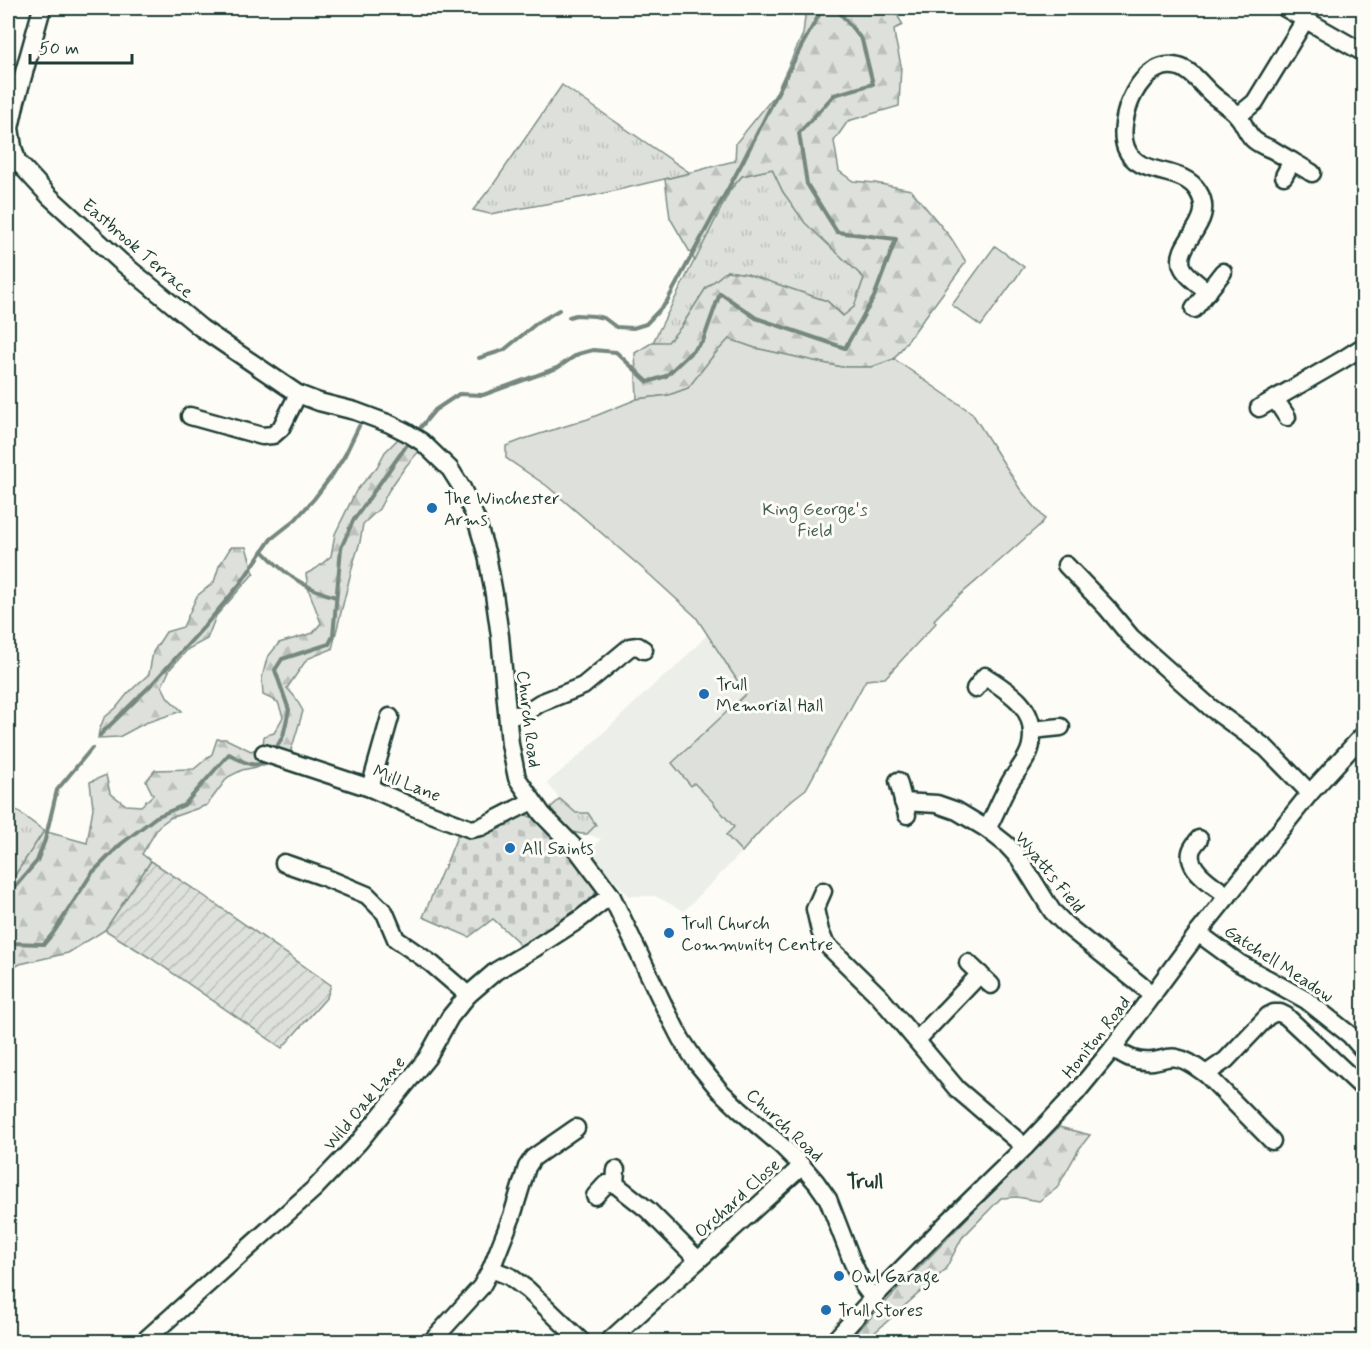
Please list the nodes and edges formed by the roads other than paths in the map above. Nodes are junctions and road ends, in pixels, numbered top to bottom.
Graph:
1 (42, 8) edge
2 (1285, 8) edge
3 (1305, 20) junction
4 (1364, 53) edge
5 (1238, 116) junction
6 (1312, 173) dead end
7 (1223, 272) dead end
8 (1208, 291) junction
9 (1194, 309) dead end
10 (201, 328) joint
11 (1364, 346) edge
12 (298, 394) junction
13 (1275, 399) junction
14 (1259, 408) dead end
15 (190, 416) dead end
16 (1287, 417) dead end
17 (1066, 565) dead end
18 (644, 650) dead end
19 (985, 676) dead end
20 (508, 716) junction
21 (390, 717) dead end
22 (1061, 727) dead end
23 (1032, 730) junction
24 (1364, 734) edge
25 (264, 753) dead end
26 (898, 781) dead end
27 (370, 788) junction
28 (1310, 793) junction
29 (532, 801) junction
30 (987, 829) junction
31 (1191, 843) dead end
32 (284, 863) dead end
33 (823, 891) dead end
34 (611, 895) junction
35 (1228, 896) junction
36 (1198, 933) junction
37 (979, 974) dead end
38 (468, 995) junction
39 (1153, 995) junction
40 (917, 1040) junction
41 (1113, 1048) junction
42 (1364, 1052) edge
43 (1206, 1074) junction
44 (1364, 1089) edge
45 (576, 1128) dead end
46 (1272, 1141) dead end
47 (1025, 1147) junction
48 (802, 1166) junction
49 (595, 1196) dead end
50 (698, 1260) junction
51 (491, 1269) junction
52 (874, 1297) junction
53 (143, 1341) edge
54 (431, 1341) edge
55 (582, 1341) edge
56 (608, 1341) edge
57 (833, 1341) edge

1 - 10 street, Eastbrook Terrace
2 - 3 street
3 - 4 street
3 - 5 street
5 - 6 street
5 - 8 street
7 - 8 street
8 - 9 street
10 - 12 street, Church Road
11 - 13 street
12 - 15 street
12 - 20 street, Church Road
13 - 14 street
13 - 16 street
17 - 28 street
18 - 20 street
19 - 23 street
20 - 29 street, Church Road
21 - 27 street
22 - 23 street
23 - 30 street
24 - 28 street, Honiton Road
25 - 27 street, Mill Lane
26 - 30 street, Wyatts Field
27 - 29 street, Mill Lane
28 - 35 street, Honiton Road
29 - 34 street, Church Road
30 - 39 street, Wyatts Field
31 - 35 street
32 - 38 street
33 - 40 street
34 - 38 street, Wild Oak Lane
34 - 48 street, Church Road
35 - 36 street, Honiton Road
36 - 39 street, Honiton Road
36 - 42 street, Gatchell Meadow
37 - 40 street
38 - 53 street, Wild Oak Lane
39 - 41 street, Honiton Road
40 - 47 street
41 - 43 street
41 - 47 street, Honiton Road
43 - 44 street
43 - 46 street
45 - 51 street
47 - 52 street, Honiton Road
48 - 50 street, Orchard Close
48 - 52 street, Church Road
49 - 50 street, Orchard Close
50 - 56 street, Orchard Close
51 - 54 street
51 - 55 street
52 - 57 street, Honiton Road

